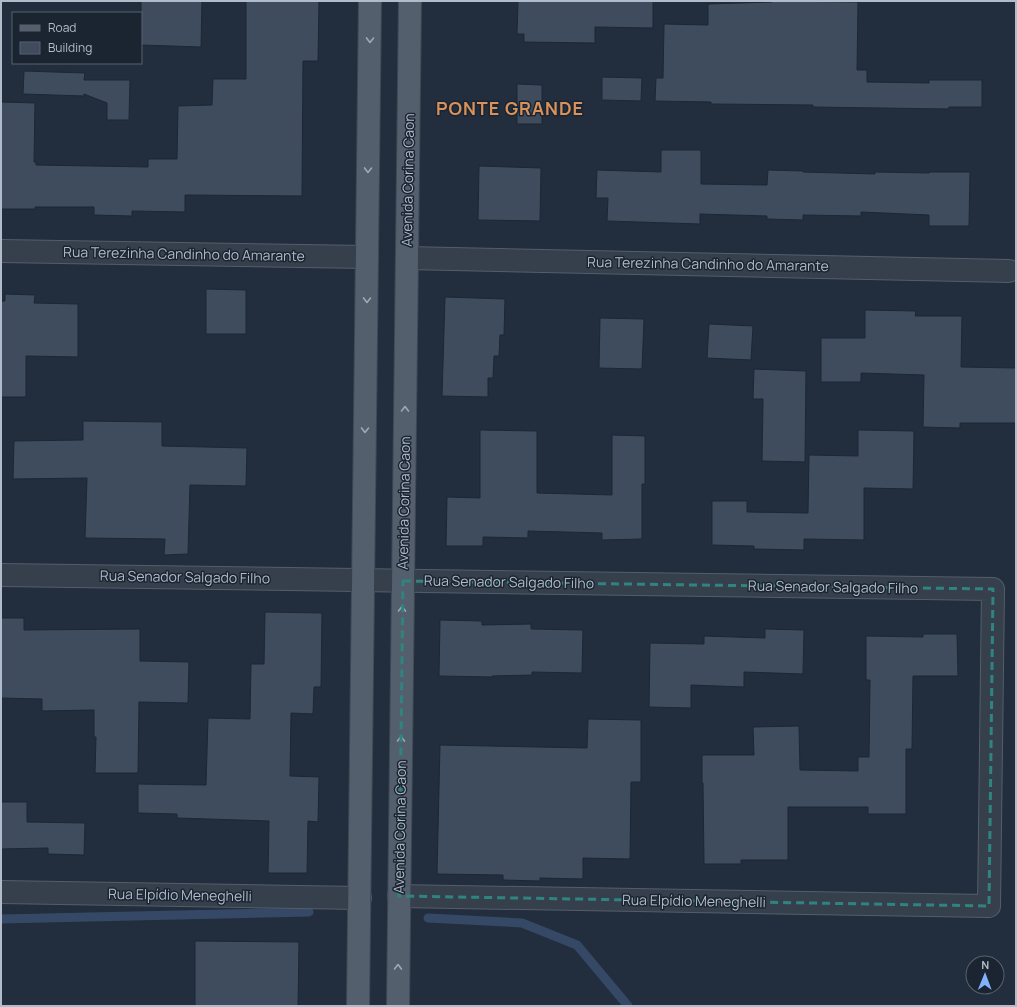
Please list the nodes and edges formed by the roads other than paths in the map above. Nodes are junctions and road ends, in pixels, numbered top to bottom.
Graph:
1 (370, 1) edge
2 (410, 1) edge
3 (1, 251) edge
4 (367, 258) junction
5 (407, 258) junction
6 (1009, 271) dead end
7 (1, 575) edge
8 (364, 580) junction
9 (403, 581) junction
10 (1, 892) edge
11 (399, 896) junction
12 (360, 898) junction
13 (989, 906) joint
14 (358, 1006) edge
15 (398, 1006) edge

1 -> 4 main road
2 - 5 main road, Avenida Corina Caon
3 - 4 street, Rua Terezinha Candinho do Amarante
4 -> 8 main road
5 - 6 street, Rua Terezinha Candinho do Amarante
9 -> 5 main road, Avenida Corina Caon
7 - 8 street, Rua Senador Salgado Filho
8 - 9 street, Rua Senador Salgado Filho
8 - 12 main road
11 -> 9 main road, Avenida Corina Caon
9 - 13 street, Rua Senador Salgado Filho
10 - 12 street, Rua Elpídio Meneghelli
11 - 13 street, Rua Elpídio Meneghelli
15 -> 11 main road, Avenida Corina Caon
12 - 14 main road

